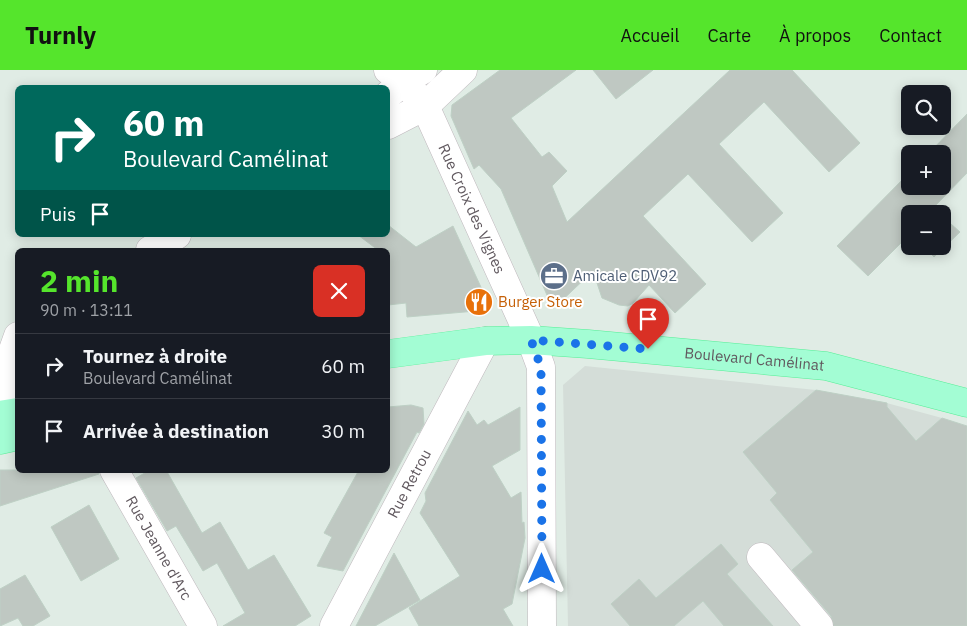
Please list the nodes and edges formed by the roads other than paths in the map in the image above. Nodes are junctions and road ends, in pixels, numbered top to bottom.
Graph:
1 (463, 70) edge
2 (401, 79) edge
3 (425, 106) junction
4 (390, 124) edge
5 (173, 237) edge
6 (154, 248) edge
7 (485, 340) junction
8 (531, 340) junction
9 (15, 344) edge
10 (390, 354) edge
11 (967, 402) edge
12 (10, 425) edge
13 (116, 473) edge
14 (761, 557) dead end
15 (203, 626) edge
16 (334, 626) edge
17 (542, 626) edge
18 (819, 626) edge

1 - 3 street
2 - 3 street, Rue Croix des Vignes
3 - 4 street
3 - 8 street, Rue Croix des Vignes
5 - 6 street
7 - 8 main road, Boulevard Camélinat
7 - 10 main road, Boulevard Camélinat
7 - 16 street, Rue Retrou
8 - 11 main road, Boulevard Camélinat
8 - 17 street, Rue Croix des Vignes
9 - 12 street
13 - 15 street, Rue Jeanne d'Arc
14 - 18 street

